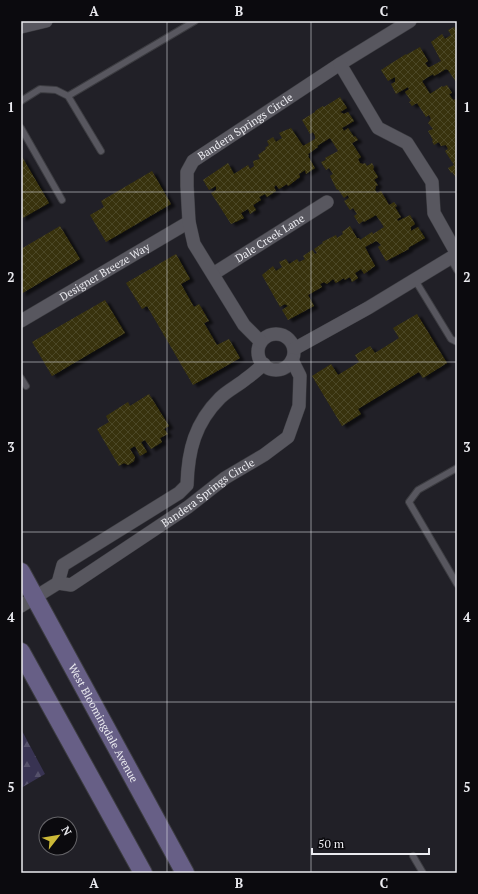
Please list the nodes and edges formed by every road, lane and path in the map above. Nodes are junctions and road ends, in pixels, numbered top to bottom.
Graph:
1 (46, 21) edge
2 (195, 21) edge
3 (410, 21) edge
4 (21, 27) edge
5 (340, 64) junction
6 (68, 96) junction
7 (21, 101) edge
8 (21, 128) edge
9 (101, 151) dead end
10 (62, 200) dead end
11 (327, 202) dead end
12 (189, 222) junction
13 (453, 256) edge
14 (457, 270) edge
15 (213, 274) junction
16 (415, 280) junction
17 (21, 321) edge
18 (262, 342) junction
19 (457, 342) edge
20 (293, 354) junction
21 (264, 364) junction
22 (21, 378) edge
23 (26, 386) dead end
24 (457, 468) edge
25 (21, 572) edge
26 (58, 583) junction
27 (457, 584) edge
28 (28, 602) edge
29 (21, 652) edge
30 (412, 856) dead end
31 (143, 873) edge
32 (185, 873) edge
33 (423, 873) edge

1 - 4 street
2 - 6 lane
3 - 5 street, Bandera Springs Circle
5 - 12 street, Bandera Springs Circle
5 - 13 street
6 - 7 lane
6 - 9 lane
8 - 10 lane
11 - 15 street, Dale Creek Lane
12 - 15 street, Bandera Springs Circle
12 - 17 street, Designer Breeze Way
13 - 14 lane
13 - 16 street
15 - 18 street, Bandera Springs Circle
16 - 19 lane
16 - 20 street
18 - 20 street
18 - 21 street
20 - 21 street
20 - 26 street, Bandera Springs Circle
21 - 26 street, Bandera Springs Circle
22 - 23 lane
24 - 27 lane
25 - 28 main road, West Bloomingdale Avenue
26 - 28 street, Bandera Springs Circle
28 - 32 main road, West Bloomingdale Avenue
29 - 31 main road
30 - 33 lane

